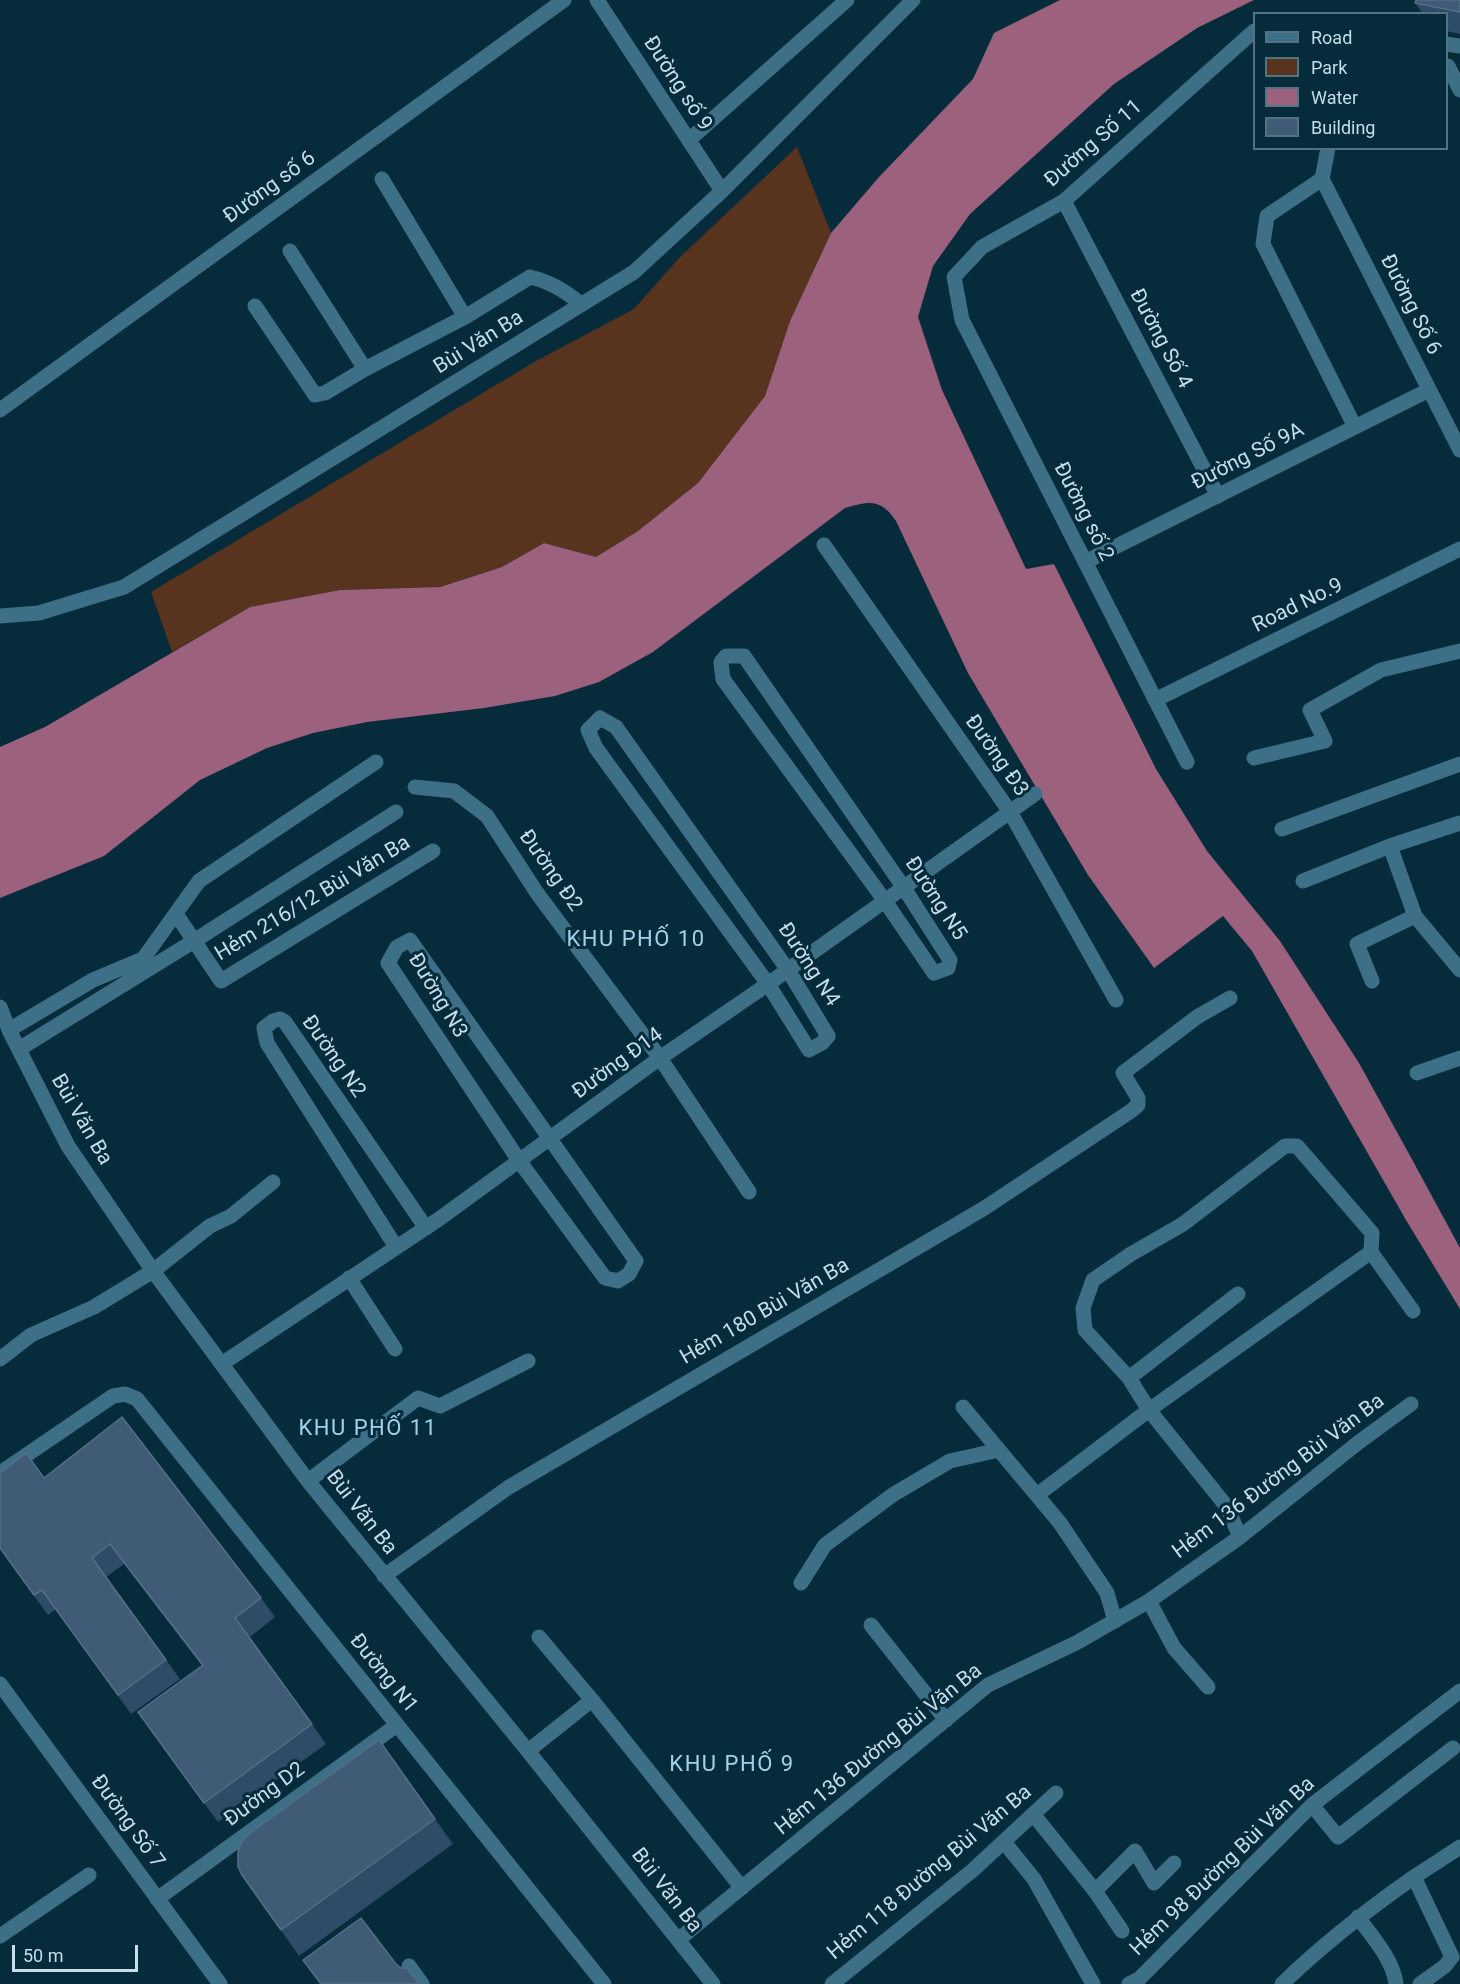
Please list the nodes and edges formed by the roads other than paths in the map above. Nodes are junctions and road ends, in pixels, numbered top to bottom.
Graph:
1 (564, 0) edge
2 (597, 0) edge
3 (848, 0) edge
4 (913, 0) edge
5 (1253, 32) edge
6 (1452, 67) edge
7 (1460, 90) edge
8 (688, 140) junction
9 (1328, 150) edge
10 (382, 179) dead end
11 (1322, 179) junction
12 (722, 191) junction
13 (1064, 201) junction
14 (290, 251) dead end
15 (954, 277) joint
16 (581, 304) junction
17 (255, 306) dead end
18 (465, 316) junction
19 (365, 369) junction
20 (1429, 390) junction
21 (0, 411) edge
22 (1355, 427) junction
23 (1460, 450) edge
24 (1218, 496) junction
25 (824, 545) dead end
26 (1460, 549) edge
27 (1085, 562) junction
28 (0, 616) edge
29 (1460, 651) edge
30 (1155, 700) junction
31 (1254, 759) dead end
32 (376, 762) dead end
33 (1186, 762) dead end
34 (1460, 764) edge
35 (415, 787) dead end
36 (1035, 794) dead end
37 (396, 812) dead end
38 (1010, 812) junction
39 (1460, 823) edge
40 (1282, 829) dead end
41 (1390, 846) junction
42 (433, 851) dead end
43 (1303, 881) dead end
44 (903, 888) junction
45 (885, 902) junction
46 (176, 914) junction
47 (1415, 916) junction
48 (194, 942) junction
49 (788, 970) junction
50 (1460, 970) edge
51 (1372, 981) dead end
52 (768, 984) junction
53 (1230, 998) dead end
54 (1116, 1000) dead end
55 (0, 1007) edge
56 (9, 1030) junction
57 (19, 1049) junction
58 (660, 1058) junction
59 (1460, 1058) edge
60 (1417, 1073) dead end
61 (551, 1138) junction
62 (520, 1162) junction
63 (273, 1182) dead end
64 (749, 1192) dead end
65 (426, 1228) junction
66 (396, 1248) junction
67 (1371, 1252) junction
68 (153, 1271) junction
69 (349, 1278) junction
70 (1238, 1294) dead end
71 (1413, 1311) dead end
72 (394, 1349) dead end
73 (0, 1359) edge
74 (528, 1361) dead end
75 (223, 1363) junction
76 (1129, 1378) junction
77 (1411, 1404) dead end
78 (963, 1407) dead end
79 (1149, 1410) junction
80 (999, 1450) junction
81 (0, 1473) edge
82 (309, 1481) junction
83 (1037, 1495) junction
84 (1240, 1537) junction
85 (384, 1576) junction
86 (801, 1583) dead end
87 (1149, 1601) junction
88 (1115, 1621) junction
89 (871, 1625) dead end
90 (539, 1636) dead end
91 (0, 1684) edge
92 (1208, 1687) dead end
93 (1460, 1690) edge
94 (592, 1700) junction
95 (945, 1720) junction
96 (397, 1725) junction
97 (1453, 1748) dead end
98 (528, 1751) junction
99 (1056, 1793) dead end
100 (1312, 1804) junction
101 (1033, 1814) junction
102 (1004, 1842) junction
103 (1460, 1847) edge
104 (1174, 1863) dead end
105 (89, 1875) dead end
106 (1414, 1877) junction
107 (742, 1888) junction
108 (1095, 1891) junction
109 (157, 1899) junction
110 (1358, 1917) junction
111 (1122, 1931) dead end
112 (0, 1936) edge
113 (678, 1940) junction
114 (409, 1966) edge
115 (220, 1984) edge
116 (422, 1984) edge
117 (604, 1984) edge
118 (713, 1984) edge
119 (832, 1984) edge
120 (1093, 1984) edge
121 (1129, 1984) edge
122 (1282, 1984) edge
123 (1396, 1984) edge
124 (1420, 1984) edge

1 - 21 street, Đường số 6
2 - 8 street, Đường số 9
3 - 8 street
4 - 12 street, Bùi Văn Ba
5 - 13 street, Đường Số 11
6 - 7 street
8 - 12 street, Đường số 9
9 - 11 street
10 - 18 street
11 - 20 street, Đường Số 6
11 - 22 street
12 - 16 street, Bùi Văn Ba
13 - 15 street, Đường Số 11
13 - 24 street, Đường Số 4
14 - 19 street
15 - 27 street, Đường số 2
16 - 18 street
16 - 28 street, Bùi Văn Ba
17 - 19 street
18 - 19 street
20 - 22 street, Đường Số 9A
20 - 23 street, Đường Số 6
22 - 24 street, Đường Số 9A
24 - 27 street, Đường Số 9A
25 - 38 street, Đường Đ3
26 - 30 street, Road No.9
27 - 30 street, Đường số 2
29 - 31 street
30 - 33 street, Đường số 2
32 - 46 street
34 - 40 street
35 - 58 street, Đường Đ2
36 - 38 street, Đường Đ14
37 - 48 street
38 - 44 street, Đường Đ14
38 - 54 street, Đường Đ3
39 - 41 street
41 - 43 street
41 - 47 street
42 - 48 street, Hẻm 216/12 Bùi Văn Ba
44 - 45 street, Đường Đ14
44 - 45 street, Đường N5
44 - 45 street, Đường N5
45 - 49 street, Đường Đ14
46 - 48 street, Hẻm 216/12 Bùi Văn Ba
46 - 56 street
47 - 50 street
47 - 51 street
48 - 57 street
49 - 52 street, Đường Đ14
49 - 52 street, Đường N4
49 - 52 street, Đường N4
52 - 58 street, Đường Đ14
53 - 85 street, Hẻm 180 Bùi Văn Ba
55 - 56 street, Bùi Văn Ba
56 - 57 street, Bùi Văn Ba
57 - 68 street, Bùi Văn Ba
58 - 61 street, Đường Đ14
58 - 64 street, Đường Đ2
59 - 60 street
61 - 62 street, Đường Đ14
61 - 62 street
61 - 62 street, Đường N3
62 - 65 street, Đường Đ14
63 - 68 street
65 - 66 street, Đường Đ14
65 - 66 street, Đường N2
66 - 69 street, Đường Đ14
67 - 71 street
67 - 76 street
67 - 79 street
68 - 73 street
68 - 75 street, Bùi Văn Ba
69 - 72 street
69 - 75 street, Đường Đ14
70 - 76 street
74 - 82 street
75 - 82 street, Bùi Văn Ba
76 - 79 street
77 - 84 street, Hẻm 136 Đường Bùi Văn Ba
78 - 80 street
79 - 83 street
79 - 84 street
80 - 83 street
80 - 86 street
81 - 96 street, Đường N1
82 - 85 street, Bùi Văn Ba
83 - 88 street
84 - 87 street, Hẻm 136 Đường Bùi Văn Ba
85 - 98 street, Bùi Văn Ba
87 - 88 street, Hẻm 136 Đường Bùi Văn Ba
87 - 92 street
88 - 95 street, Hẻm 136 Đường Bùi Văn Ba
89 - 95 street
90 - 94 street
91 - 109 street, Đường Số 7
93 - 100 street, Hẻm 98 Đường Bùi Văn Ba
94 - 98 street
94 - 107 street
95 - 107 street, Hẻm 136 Đường Bùi Văn Ba
96 - 109 street, Đường D2
96 - 117 street, Đường N1
97 - 100 street
98 - 113 street, Bùi Văn Ba
99 - 101 street, Hẻm 118 Đường Bùi Văn Ba
100 - 121 street, Hẻm 98 Đường Bùi Văn Ba
101 - 102 street, Hẻm 118 Đường Bùi Văn Ba
101 - 108 street
102 - 119 street, Hẻm 118 Đường Bùi Văn Ba
102 - 120 street
103 - 106 street
104 - 108 street
105 - 112 street
106 - 110 street
106 - 124 street
107 - 113 street, Hẻm 136 Đường Bùi Văn Ba
108 - 111 street
109 - 115 street, Đường Số 7
110 - 122 street
110 - 123 street
113 - 118 street, Bùi Văn Ba
114 - 116 street

